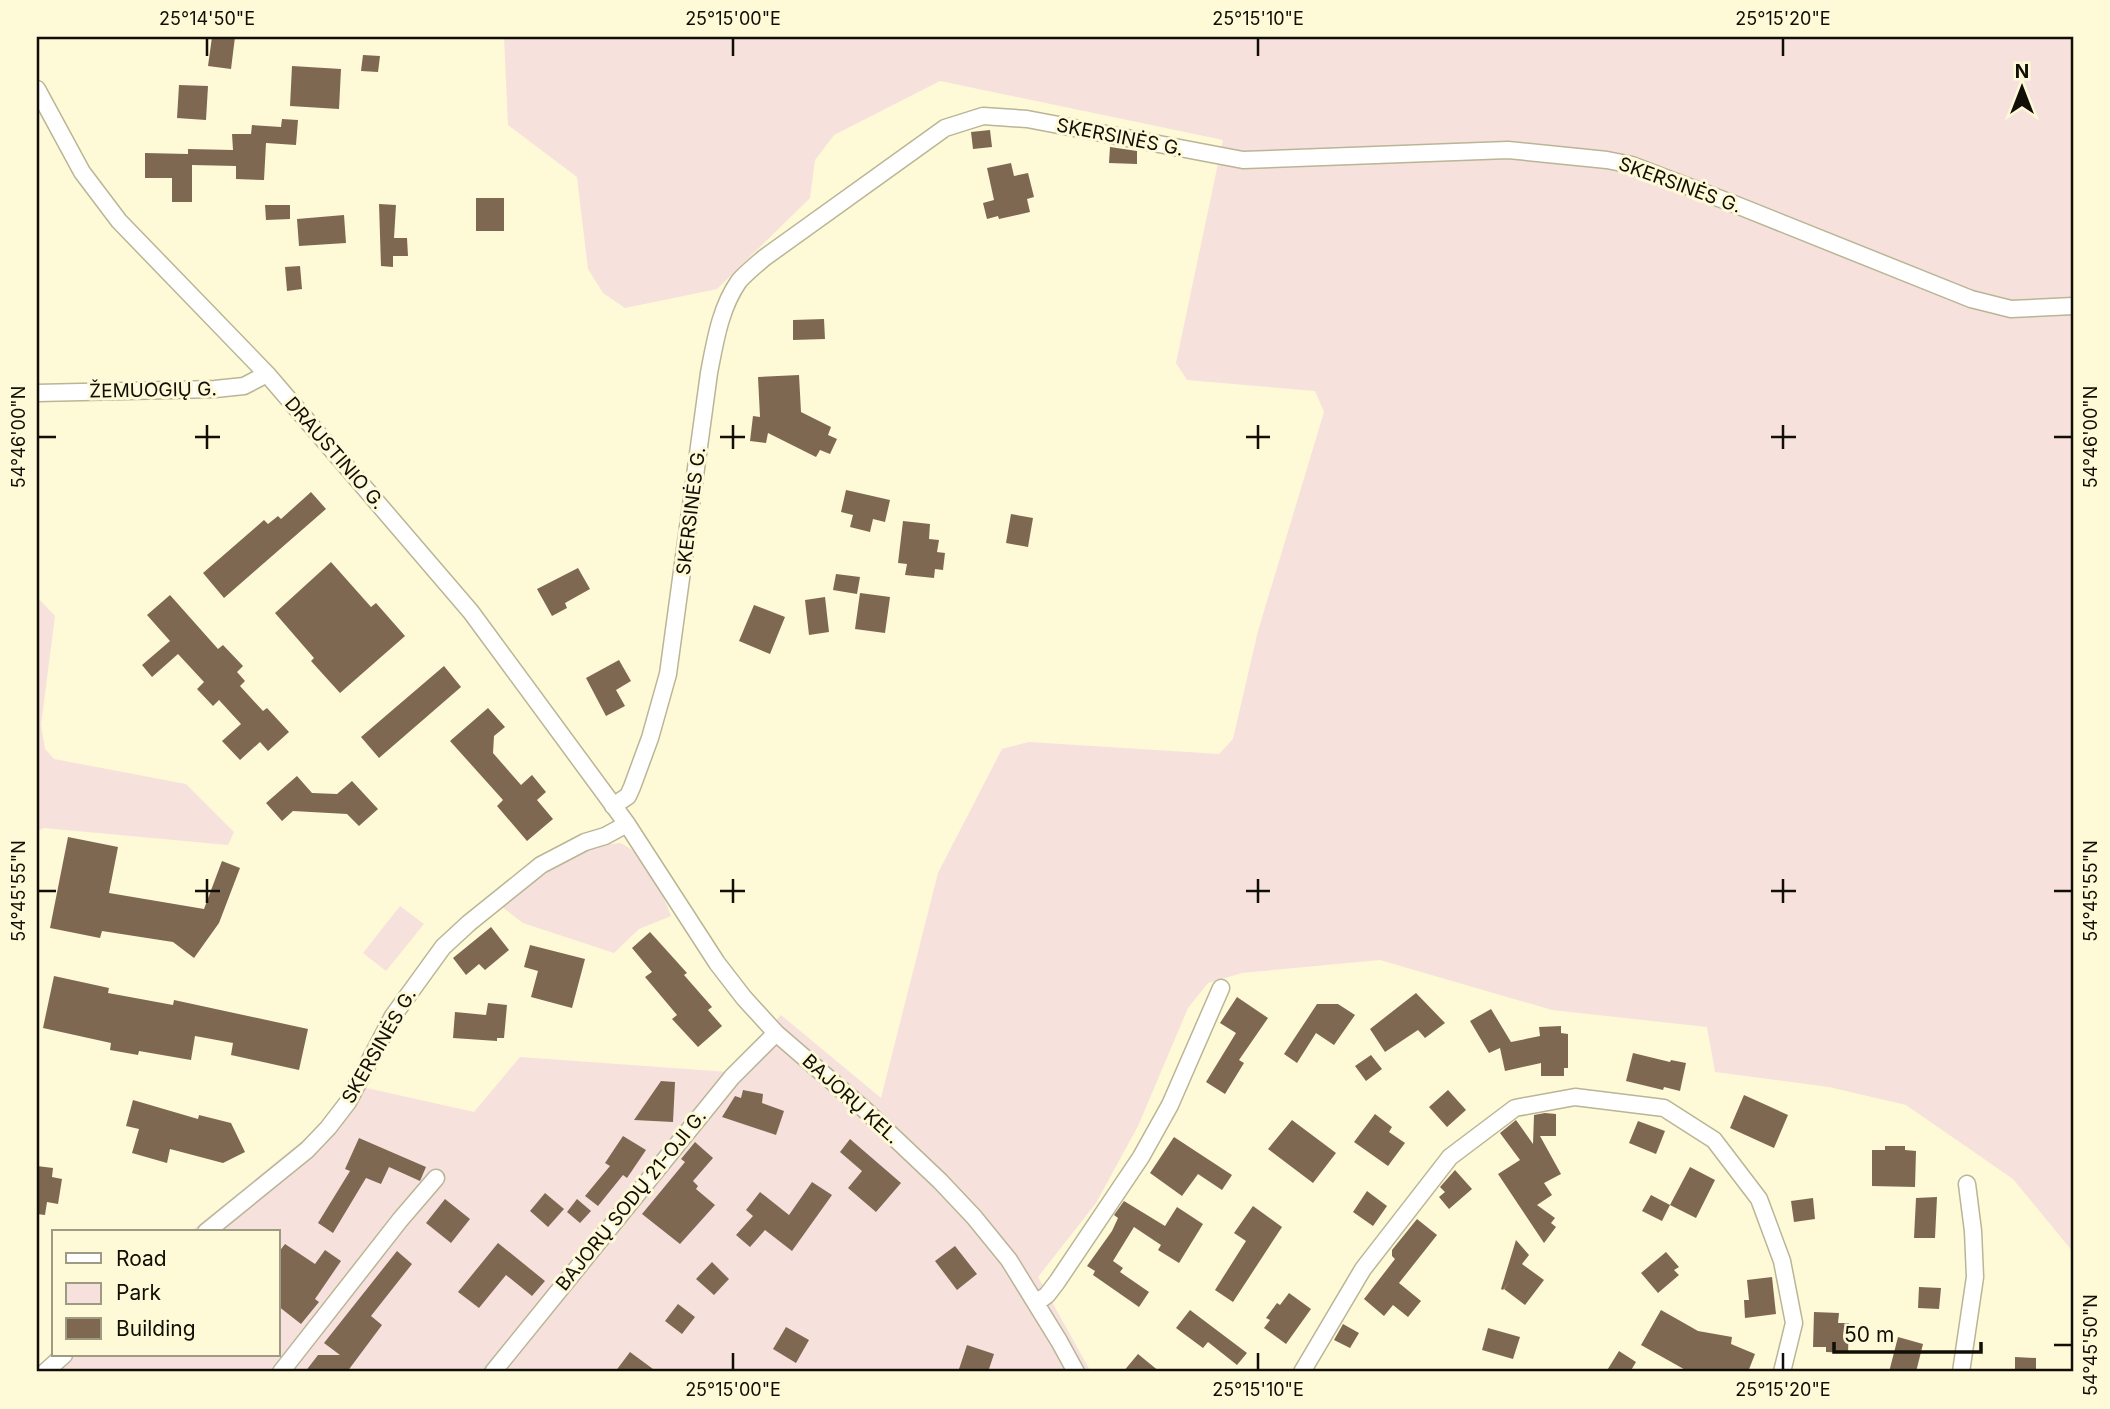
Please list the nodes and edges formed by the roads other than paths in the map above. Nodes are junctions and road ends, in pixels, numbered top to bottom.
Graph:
1 (37, 89) edge
2 (2073, 306) edge
3 (267, 374) junction
4 (37, 393) edge
5 (613, 806) junction
6 (627, 824) junction
7 (1221, 988) dead end
8 (776, 1033) junction
9 (436, 1178) dead end
10 (1967, 1184) dead end
11 (208, 1230) edge
12 (1037, 1303) junction
13 (63, 1356) edge
14 (1307, 1370) edge
15 (45, 1372) edge
16 (281, 1372) edge
17 (493, 1372) edge
18 (1076, 1372) edge
19 (1782, 1372) edge
20 (1961, 1372) edge

1 - 3 street, DRAUSTINIO G.
2 - 5 street, SKERSINĖS G.
3 - 4 street, ŽEMUOGIŲ G.
3 - 5 street, DRAUSTINIO G.
5 - 6 street, DRAUSTINIO G.
6 - 8 street, BAJORŲ KEL.
6 - 11 street, SKERSINĖS G.
7 - 12 street
8 - 12 street, BAJORŲ KEL.
8 - 17 street, BAJORŲ SODŲ 21-OJI G.
9 - 16 street
10 - 20 street
12 - 18 street, BAJORŲ KEL.
13 - 15 street
14 - 19 street

